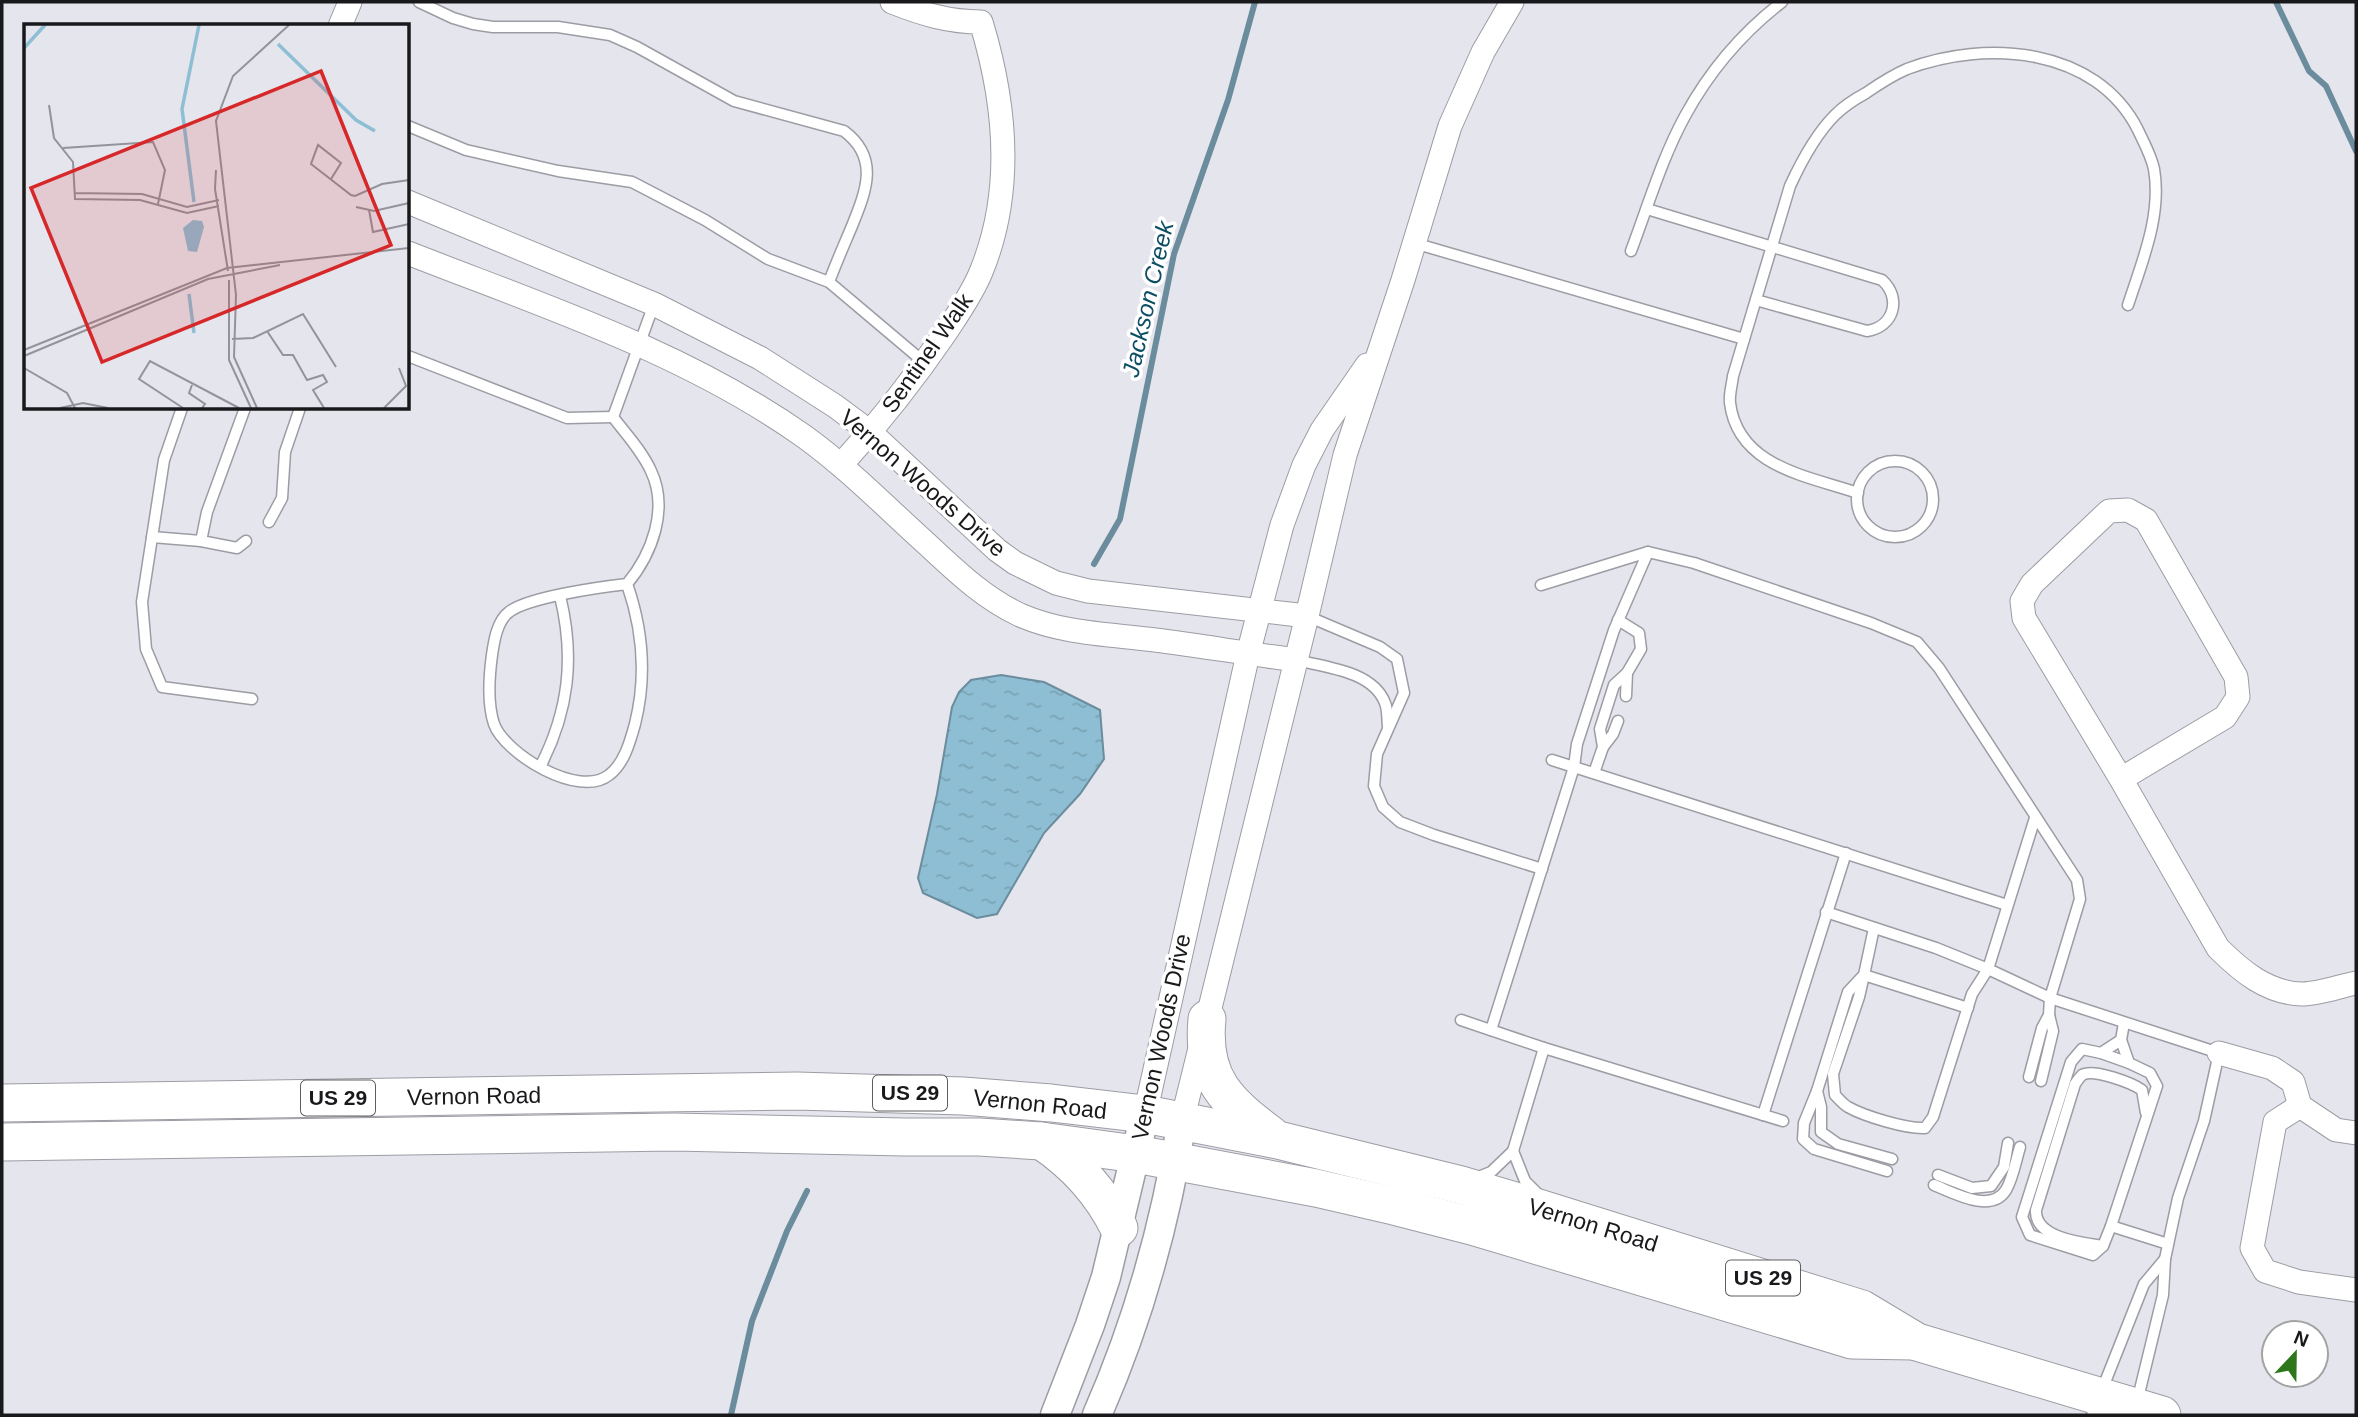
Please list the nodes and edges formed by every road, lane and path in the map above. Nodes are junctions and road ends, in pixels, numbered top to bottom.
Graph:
1 (350, 2) edge
2 (419, 2) edge
3 (892, 2) edge
4 (1512, 2) edge
5 (1782, 2) edge
6 (341, 24) edge
7 (410, 127) edge
8 (410, 203) edge
9 (1647, 209) junction
10 (1414, 243) junction
11 (1771, 247) junction
12 (1631, 251) dead end
13 (410, 254) edge
14 (829, 282) junction
15 (1756, 300) junction
16 (654, 304) junction
17 (2128, 304) dead end
18 (1384, 339) junction
19 (1744, 339) junction
20 (639, 344) junction
21 (410, 357) edge
22 (925, 363) junction
23 (181, 410) edge
24 (244, 410) edge
25 (299, 410) edge
26 (613, 417) junction
27 (870, 432) junction
28 (841, 465) junction
29 (1858, 493) junction
30 (269, 523) dead end
31 (152, 537) junction
32 (201, 541) junction
33 (246, 541) dead end
34 (1648, 552) junction
35 (627, 584) junction
36 (1541, 585) dead end
37 (559, 596) junction
38 (1261, 610) junction
39 (1307, 616) junction
40 (1618, 620) junction
41 (1248, 654) junction
42 (1296, 660) junction
43 (1627, 673) junction
44 (1626, 696) dead end
45 (252, 699) dead end
46 (1618, 721) dead end
47 (1388, 726) junction
48 (1602, 747) junction
49 (1552, 760) dead end
50 (1574, 766) junction
51 (540, 767) junction
52 (1594, 773) junction
53 (2121, 779) junction
54 (2035, 818) junction
55 (1846, 853) junction
56 (1542, 869) junction
57 (2007, 905) junction
58 (1826, 912) junction
59 (1874, 928) junction
60 (1988, 969) junction
61 (1864, 975) junction
62 (2356, 983) edge
63 (2050, 998) junction
64 (1968, 1008) junction
65 (2049, 1015) junction
66 (1208, 1019) junction
67 (1461, 1020) dead end
68 (2124, 1023) junction
69 (1491, 1030) junction
70 (2121, 1040) junction
71 (1544, 1048) junction
72 (2101, 1053) junction
73 (2219, 1053) junction
74 (2129, 1063) junction
75 (2029, 1077) dead end
76 (2041, 1081) dead end
77 (1817, 1091) junction
78 (2, 1103) edge
79 (2300, 1106) junction
80 (1145, 1114) junction
81 (1763, 1115) junction
82 (2147, 1116) junction
83 (1182, 1121) junction
84 (1783, 1121) dead end
85 (2356, 1133) edge
86 (1278, 1140) junction
87 (1041, 1141) junction
88 (2, 1142) edge
89 (2008, 1143) dead end
90 (2020, 1147) dead end
91 (1513, 1150) junction
92 (1136, 1154) junction
93 (1892, 1159) dead end
94 (1175, 1162) junction
95 (1887, 1171) dead end
96 (1461, 1185) junction
97 (1559, 1214) junction
98 (2112, 1226) junction
99 (1119, 1228) junction
100 (2168, 1244) junction
101 (2103, 1246) junction
102 (2165, 1259) junction
103 (2356, 1290) edge
104 (1917, 1342) junction
105 (2095, 1406) edge
106 (2144, 1413) edge
107 (1055, 1415) edge
108 (1097, 1415) edge

1 - 6 street
2 - 14 lane
3 - 22 street, Sentinel Walk
4 - 10 street
5 - 9 lane
7 - 14 lane
8 - 16 street, Vernon Woods Drive
9 - 11 lane
9 - 12 lane
10 - 18 street
10 - 19 lane
11 - 15 lane
11 - 15 lane
11 - 17 lane
13 - 20 street, Vernon Woods Drive
14 - 22 lane
15 - 19 lane
16 - 20 lane
16 - 27 street, Vernon Woods Drive
18 - 38 street
18 - 39 street
19 - 29 lane
20 - 26 lane
20 - 28 street, Vernon Woods Drive
21 - 26 lane
22 - 27 street, Sentinel Walk
23 - 31 lane
24 - 32 lane
25 - 30 lane
26 - 35 lane
27 - 28 street, Sentinel Walk
27 - 38 street, Vernon Woods Drive
28 - 41 street, Vernon Woods Drive
29 - 29 lane
31 - 32 lane
31 - 45 lane
32 - 33 lane
34 - 36 lane
34 - 40 lane
34 - 54 lane
35 - 37 lane
35 - 51 lane
37 - 51 lane
37 - 51 lane
38 - 39 street, Vernon Woods Drive
38 - 41 street
39 - 42 street, Vernon Woods Drive
39 - 47 lane
40 - 43 lane
40 - 50 lane
41 - 42 street, Vernon Woods Drive
41 - 80 street, Vernon Woods Drive
42 - 47 lane
42 - 66 street, Vernon Woods Drive
43 - 44 lane
43 - 48 lane
46 - 48 lane
47 - 56 lane
48 - 52 lane
49 - 50 lane
50 - 52 lane
50 - 56 lane
52 - 55 lane
53 - 53 street
53 - 62 street
54 - 57 lane
54 - 63 lane
55 - 57 lane
55 - 58 lane
56 - 69 lane
57 - 60 lane
58 - 59 lane
58 - 81 lane
59 - 60 lane
59 - 61 lane
60 - 63 lane
60 - 64 lane
61 - 64 lane
61 - 64 lane
61 - 77 lane
63 - 65 lane
63 - 68 lane
65 - 75 lane
65 - 76 lane
66 - 83 street, Vernon Woods Drive
66 - 86 main road
67 - 69 lane
68 - 70 lane
68 - 73 lane
69 - 71 lane
70 - 72 lane
70 - 74 lane
71 - 81 lane
71 - 91 lane
72 - 74 lane
72 - 101 lane
73 - 79 street
73 - 100 lane
74 - 82 lane
77 - 93 lane
77 - 95 lane
78 - 80 main road, Vernon Road / US 29
79 - 85 street
79 - 103 street
80 - 83 main road, Vernon Road / US 29
80 - 92 street, Vernon Woods Drive
81 - 84 lane
82 - 98 lane
82 - 101 lane
83 - 86 main road, Vernon Road / US 29
83 - 94 street, Vernon Woods Drive
86 - 96 main road, Vernon Road / US 29
87 - 88 main road, Vernon Road / US 29
87 - 92 main road, Vernon Road / US 29
87 - 99 main road
89 - 90 lane
91 - 96 lane
91 - 97 lane
92 - 94 main road, Vernon Road / US 29
92 - 99 street, Vernon Woods Drive
94 - 104 main road, Vernon Road / US 29
94 - 108 street, Vernon Woods Drive
96 - 97 main road, Vernon Road / US 29
97 - 104 main road, Vernon Road / US 29
98 - 100 lane
98 - 101 lane
99 - 107 street, Vernon Woods Drive
100 - 102 lane
102 - 105 lane
102 - 106 lane
104 - 105 main road, Vernon Road / US 29
105 - 106 main road, Vernon Road / US 29

